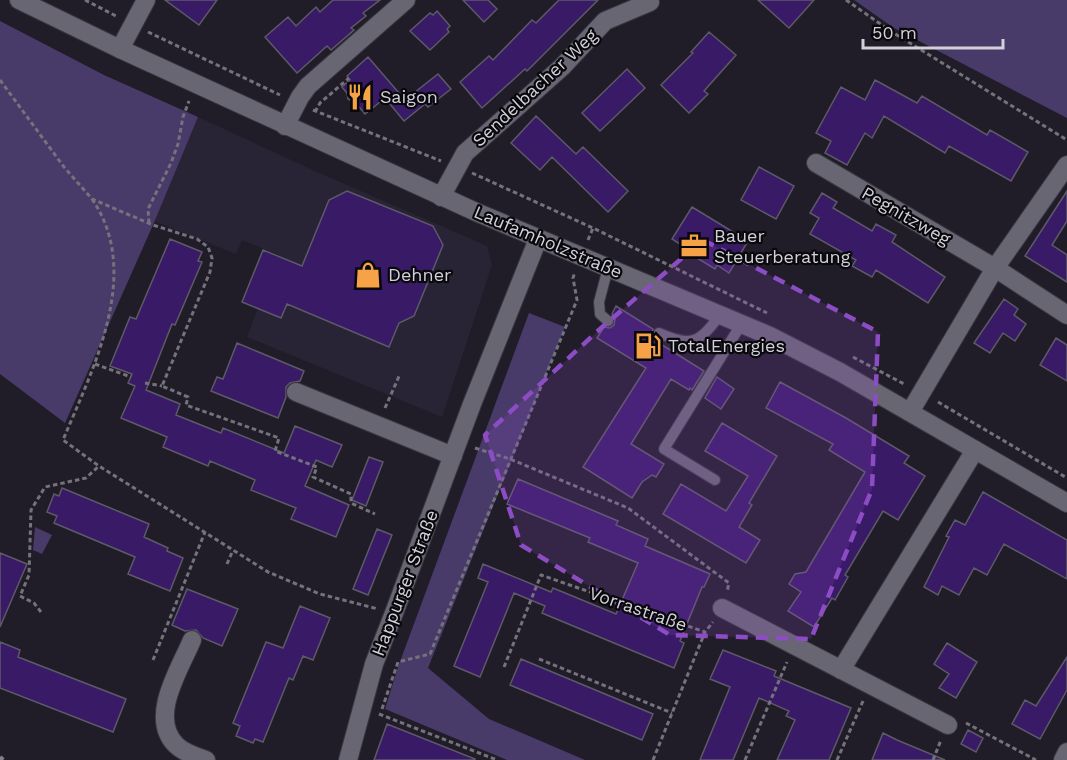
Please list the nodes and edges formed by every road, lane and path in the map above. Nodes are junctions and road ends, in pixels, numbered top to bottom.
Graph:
1 (19, 0) edge
2 (85, 0) edge
3 (146, 0) edge
4 (406, 0) edge
5 (846, 0) edge
6 (650, 2) dead end
7 (132, 24) junction
8 (120, 49) junction
9 (349, 78) dead end
10 (0, 80) edge
11 (196, 85) junction
12 (296, 103) junction
13 (315, 112) junction
14 (285, 126) junction
15 (1067, 140) edge
16 (816, 163) dead end
17 (1067, 165) edge
18 (456, 167) junction
19 (441, 197) junction
20 (92, 199) junction
21 (148, 223) junction
22 (593, 228) dead end
23 (538, 239) junction
24 (581, 256) junction
25 (608, 268) junction
26 (995, 268) junction
27 (721, 314) junction
28 (1067, 315) edge
29 (608, 321) dead end
30 (742, 323) junction
31 (659, 333) dead end
32 (95, 364) junction
33 (399, 374) dead end
34 (131, 377) dead end
35 (145, 383) dead end
36 (162, 386) junction
37 (296, 392) dead end
38 (910, 412) junction
39 (377, 426) junction
40 (455, 450) junction
41 (975, 450) junction
42 (510, 459) junction
43 (99, 466) junction
44 (715, 480) dead end
45 (1067, 504) edge
46 (375, 514) dead end
47 (205, 532) junction
48 (233, 549) junction
49 (227, 564) dead end
50 (722, 608) joint
51 (41, 612) dead end
52 (394, 614) junction
53 (192, 640) dead end
54 (795, 645) junction
55 (539, 658) dead end
56 (153, 660) dead end
57 (504, 668) dead end
58 (841, 670) junction
59 (870, 685) junction
60 (360, 710) junction
61 (672, 713) junction
62 (381, 715) junction
63 (948, 725) joint
64 (1067, 752) edge
65 (206, 760) edge
66 (348, 760) edge
67 (497, 760) edge
68 (653, 760) edge
69 (745, 760) edge
70 (837, 760) edge
71 (1036, 760) edge
72 (1063, 760) edge

1 - 8 street, Laufamholzstraße
2 - 7 path
3 - 7 street
4 - 12 street
5 - 15 path
6 - 18 street, Sendelbacher Weg
7 - 8 street
7 - 12 path
8 - 11 street, Laufamholzstraße
9 - 13 path
10 - 20 path
11 - 14 street, Laufamholzstraße
11 - 21 path
12 - 13 path
12 - 14 street
13 - 18 path
14 - 19 street, Laufamholzstraße
16 - 26 street, Pegnitzweg
17 - 26 street
18 - 19 street, Sendelbacher Weg
19 - 23 street, Laufamholzstraße
20 - 21 path
20 - 32 path
21 - 36 path
22 - 24 path
23 - 24 street, Laufamholzstraße
23 - 40 street, Happurger Straße
24 - 25 street, Laufamholzstraße
24 - 42 path
25 - 27 street, Laufamholzstraße
25 - 29 lane
26 - 28 street, Pegnitzweg
26 - 38 street
27 - 30 street, Laufamholzstraße
27 - 31 lane
30 - 38 street, Laufamholzstraße
30 - 44 lane
32 - 34 path
32 - 43 path
33 - 39 path
35 - 36 path
36 - 46 path
37 - 39 street
38 - 41 street, Laufamholzstraße
39 - 40 street
40 - 42 path
40 - 52 street, Happurger Straße
41 - 45 street, Laufamholzstraße
41 - 58 street
42 - 50 path
42 - 62 path
43 - 47 path
43 - 51 path
47 - 48 path
47 - 56 path
48 - 49 path
48 - 52 path
50 - 54 street
52 - 60 street, Happurger Straße
53 - 65 street
54 - 58 street
54 - 69 path
55 - 61 path
57 - 61 path, Vorrastraße
58 - 59 street
59 - 63 street
59 - 70 path
60 - 62 path
60 - 66 street, Happurger Straße
61 - 68 path, Vorrastraße
62 - 67 path
63 - 71 path
64 - 72 street

